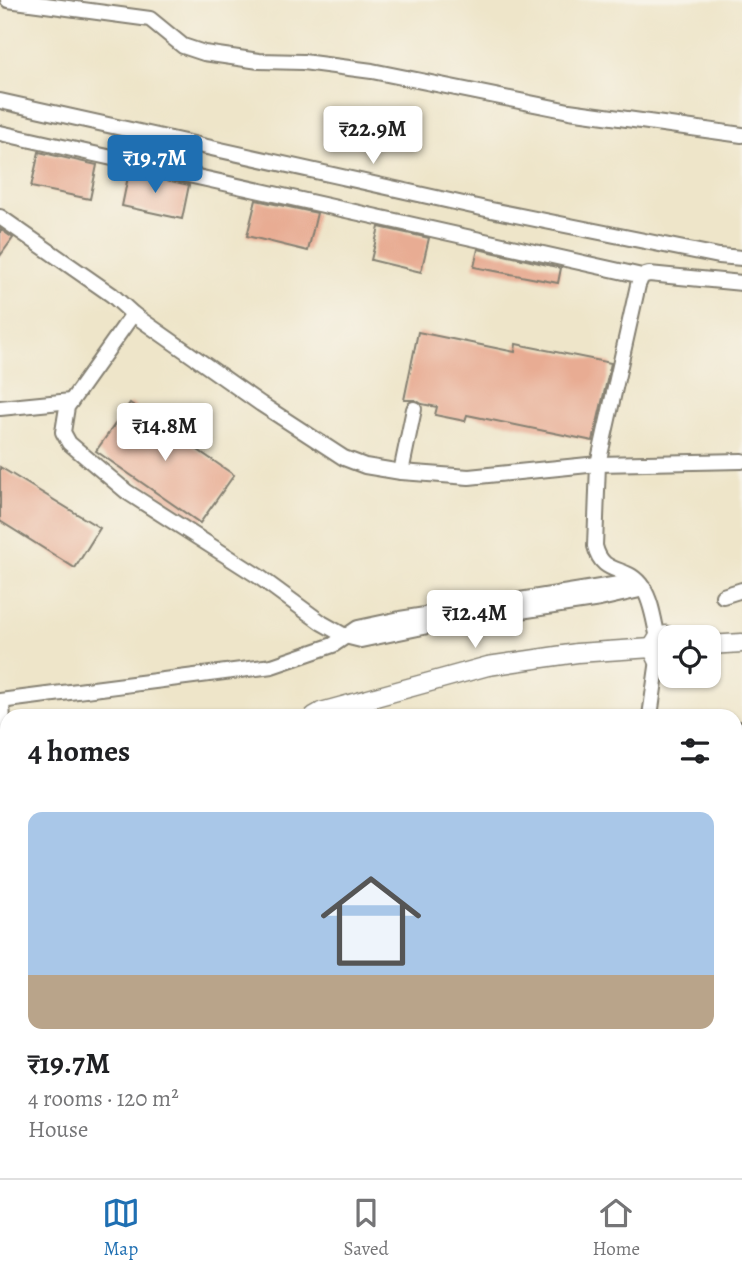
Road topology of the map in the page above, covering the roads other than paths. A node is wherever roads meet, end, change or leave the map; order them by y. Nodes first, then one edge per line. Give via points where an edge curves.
1 (8, 0) edge
2 (0, 101) edge
3 (0, 133) edge
4 (742, 135) edge
5 (0, 217) edge
6 (742, 258) edge
7 (642, 276) junction
8 (742, 282) edge
9 (133, 314) junction
10 (71, 401) junction
11 (0, 408) edge
12 (415, 409) dead end
13 (742, 461) edge
14 (597, 464) junction
15 (401, 472) junction
16 (644, 589) junction
17 (742, 590) edge
18 (723, 596) dead end
19 (658, 633) edge
20 (345, 636) junction
21 (742, 643) edge
22 (721, 644) edge
23 (658, 648) edge
24 (658, 671) edge
25 (1, 701) edge
26 (332, 709) edge
27 (651, 709) edge

1 - 4 street via 150,19 183,46 228,58 372,71 569,111
2 - 6 street via 486,209
3 - 7 street
5 - 9 street
7 - 8 street
7 - 14 street
9 - 10 street
9 - 15 street via 344,458
10 - 11 street
10 - 20 street via 63,432 81,455 127,492
12 - 15 street
13 - 14 street
14 - 15 street via 469,477
14 - 16 street via 598,558 606,566 627,572
16 - 19 street
16 - 20 street via 361,640
17 - 18 street
20 - 25 street via 312,654 272,666
21 - 22 main road
23 - 26 main road via 577,653 488,666
24 - 27 street

